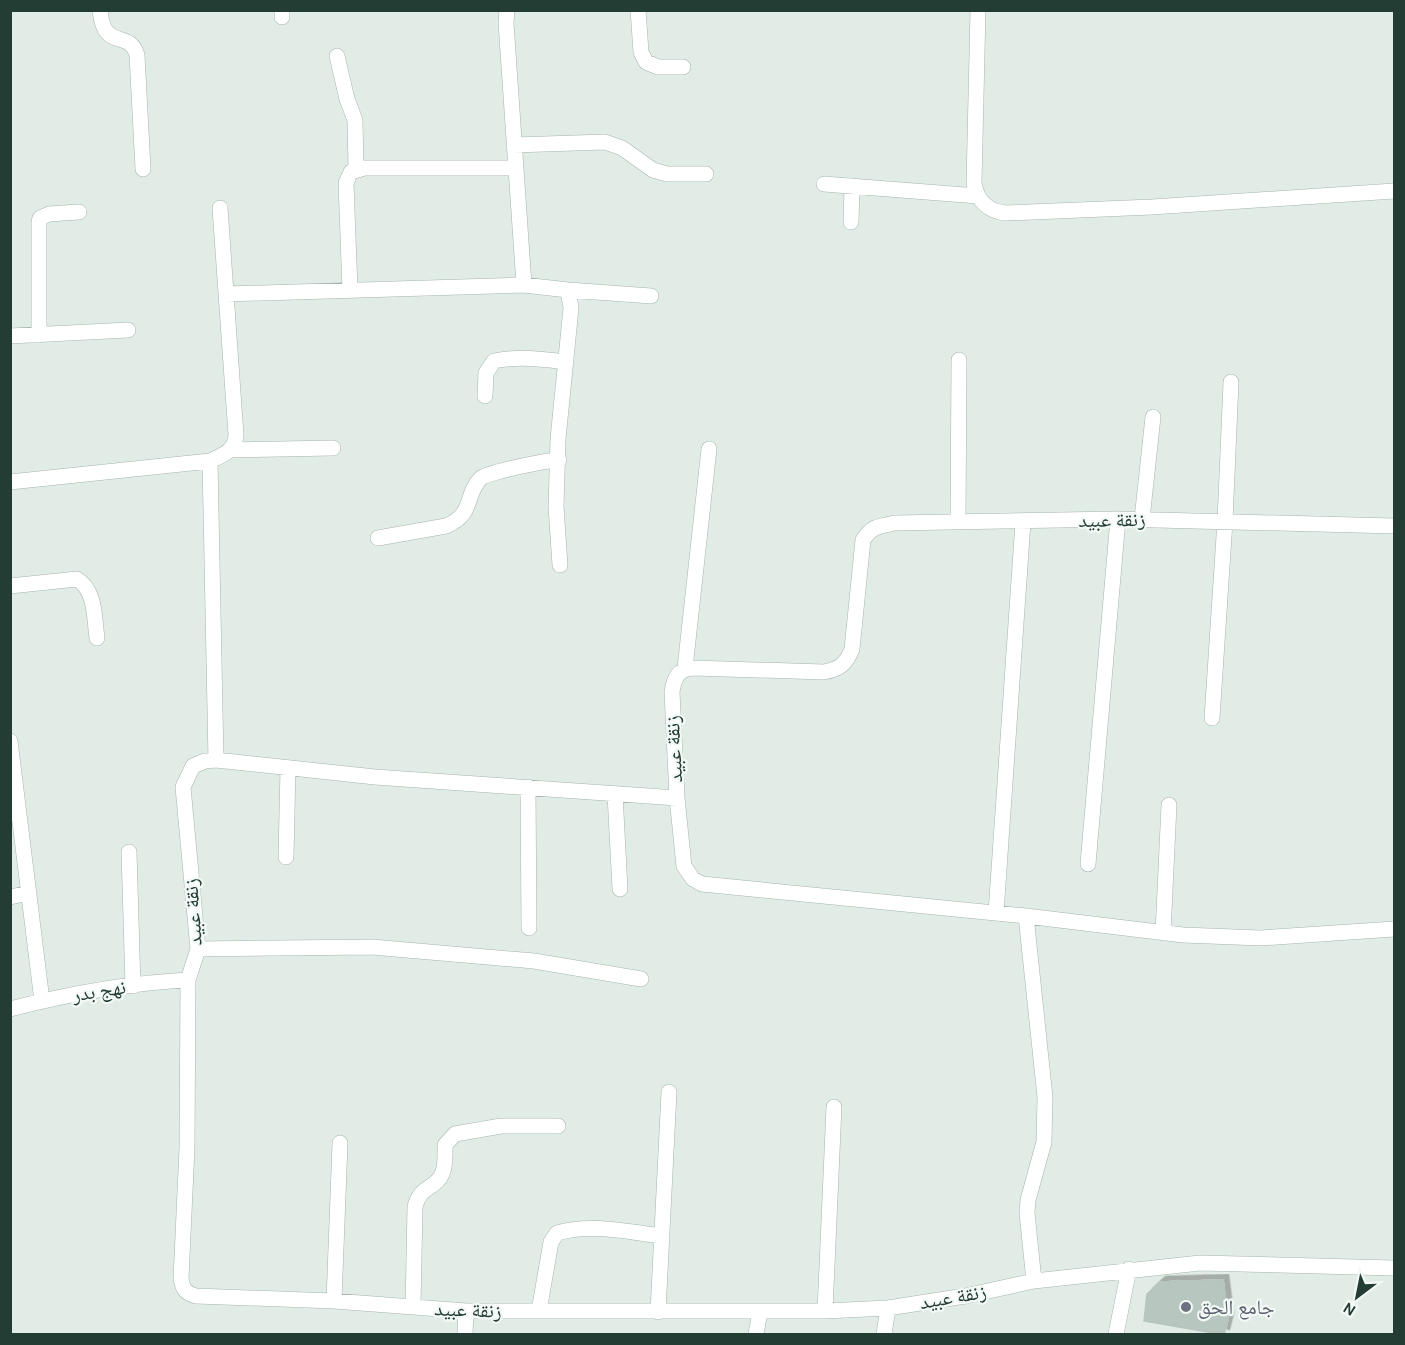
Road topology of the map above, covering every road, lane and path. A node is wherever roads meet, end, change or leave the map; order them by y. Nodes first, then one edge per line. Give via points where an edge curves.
1 (100, 10) edge
2 (507, 10) edge
3 (638, 10) edge
4 (978, 10) edge
5 (337, 56) dead end
6 (683, 67) dead end
7 (514, 145) junction
8 (516, 168) junction
9 (143, 169) dead end
10 (356, 169) junction
11 (706, 174) dead end
12 (824, 184) dead end
13 (852, 186) junction
14 (1395, 191) edge
15 (978, 196) junction
16 (220, 208) dead end
17 (79, 212) dead end
18 (851, 222) dead end
19 (524, 285) junction
20 (350, 290) junction
21 (568, 291) junction
22 (226, 294) junction
23 (651, 296) dead end
24 (128, 330) dead end
25 (39, 335) junction
26 (10, 336) edge
27 (959, 360) dead end
28 (566, 362) junction
29 (1231, 382) dead end
30 (484, 396) dead end
31 (1153, 417) dead end
32 (333, 448) dead end
33 (709, 448) dead end
34 (230, 450) junction
35 (559, 459) junction
36 (210, 461) junction
37 (10, 482) edge
38 (1118, 519) junction
39 (1142, 519) junction
40 (1225, 521) junction
41 (958, 522) junction
42 (1023, 522) junction
43 (1395, 526) edge
44 (378, 538) dead end
45 (560, 566) dead end
46 (10, 586) edge
47 (98, 638) dead end
48 (685, 669) junction
49 (1212, 718) dead end
50 (10, 741) edge
51 (216, 760) junction
52 (288, 768) junction
53 (528, 787) junction
54 (615, 794) junction
55 (677, 798) junction
56 (1169, 805) dead end
57 (129, 852) dead end
58 (286, 857) dead end
59 (1088, 864) dead end
60 (620, 889) dead end
61 (29, 893) junction
62 (10, 897) edge
63 (996, 913) junction
64 (1026, 916) junction
65 (529, 928) dead end
66 (1395, 929) edge
67 (1163, 933) junction
68 (198, 949) junction
69 (641, 979) dead end
70 (188, 980) junction
71 (133, 986) junction
72 (42, 1001) junction
73 (10, 1009) edge
74 (669, 1092) dead end
75 (834, 1107) dead end
76 (558, 1126) dead end
77 (340, 1143) dead end
78 (662, 1236) junction
79 (1395, 1268) edge
80 (1129, 1269) junction
81 (1035, 1281) junction
82 (334, 1301) junction
83 (413, 1307) junction
84 (888, 1308) junction
85 (466, 1311) junction
86 (539, 1311) junction
87 (825, 1311) junction
88 (658, 1312) junction
89 (760, 1312) junction
90 (465, 1335) edge
91 (756, 1335) edge
92 (884, 1335) edge
93 (1116, 1335) edge

1 - 9 street via 108,35 129,43 137,55
2 - 7 street
3 - 6 street via 641,52 646,62 658,67
4 - 15 street via 974,171
5 - 10 street via 356,120
7 - 8 street
7 - 11 street via 605,142 622,148 653,170
8 - 10 street
8 - 19 street
10 - 20 street via 346,183
12 - 13 street
13 - 15 street
13 - 18 street
14 - 15 street via 1007,213 989,209
16 - 22 street
17 - 25 street via 40,218
19 - 20 street
19 - 21 street
20 - 22 street
21 - 23 street
21 - 28 street via 571,308
22 - 34 street via 236,435
24 - 25 street
25 - 26 street
27 - 41 street
28 - 30 street via 533,358 494,361 486,373
28 - 35 street
29 - 40 street
31 - 39 street
32 - 34 street
33 - 48 street
34 - 36 street
35 - 44 street via 489,473 481,478 456,522
35 - 45 street via 556,507
36 - 37 street
36 - 51 street
38 - 39 street, زنقة عبيد
38 - 42 street, زنقة عبيد
38 - 59 street
39 - 40 street, زنقة عبيد
40 - 43 street, زنقة عبيد
40 - 49 street
41 - 42 street, زنقة عبيد
41 - 48 street, زنقة عبيد via 895,523 868,531 861,551 852,649 848,660 836,669
42 - 63 street
46 - 47 street via 76,579 85,584 91,594
48 - 55 street, زنقة عبيد via 675,676 672,692
50 - 61 street
51 - 52 street, زنقة عبيد
51 - 68 street, زنقة عبيد via 193,766 183,788
52 - 53 street, زنقة عبيد
52 - 58 street
53 - 54 street, زنقة عبيد
53 - 65 street
54 - 55 street, زنقة عبيد
54 - 60 street
55 - 63 street via 684,866 702,884
56 - 67 street
57 - 71 street
61 - 62 street
61 - 72 street
63 - 64 street
64 - 67 street
64 - 81 street via 1045,1097 1044,1142 1027,1213
66 - 67 street via 1261,938
68 - 69 street via 372,947 534,961
68 - 70 street, زنقة عبيد
70 - 71 street, نهج بدر
70 - 82 street, زنقة عبيد via 183,1289 196,1296
71 - 72 street, نهج بدر
72 - 73 street, نهج بدر
74 - 78 street
75 - 87 street
76 - 83 street via 501,1126 455,1134 445,1144 443,1173 421,1194 415,1207
77 - 82 street
78 - 86 street via 588,1228 557,1233 551,1242
78 - 88 street
79 - 80 street, زنقة عبيد via 1200,1263
80 - 81 street, زنقة عبيد
80 - 93 street
81 - 84 street, زنقة عبيد
82 - 83 street, زنقة عبيد
83 - 85 street, زنقة عبيد
84 - 87 street, زنقة عبيد
84 - 92 street
85 - 86 street, زنقة عبيد
85 - 90 street
86 - 88 street, زنقة عبيد
87 - 89 street, زنقة عبيد
88 - 89 street, زنقة عبيد
89 - 91 street

